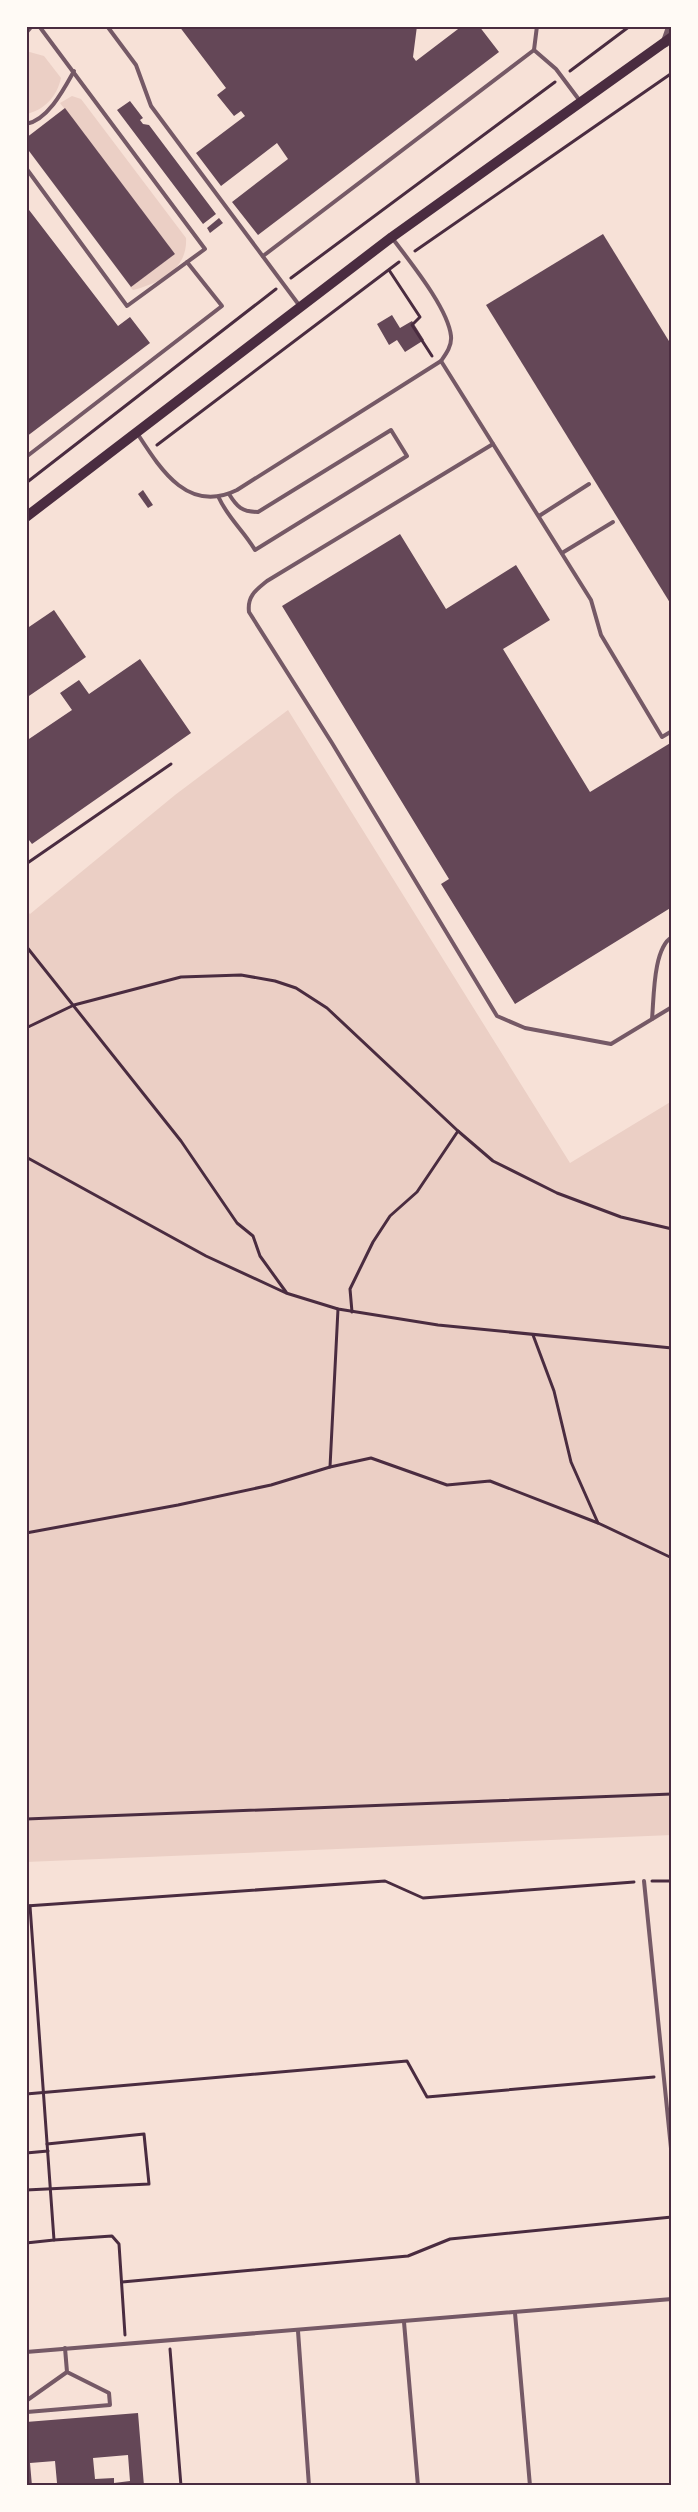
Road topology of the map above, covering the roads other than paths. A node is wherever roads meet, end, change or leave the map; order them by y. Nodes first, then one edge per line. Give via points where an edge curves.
1 (32, 26) edge
2 (38, 26) edge
3 (107, 26) edge
4 (537, 26) edge
5 (671, 26) edge
6 (26, 33) edge
7 (669, 41) edge
8 (534, 50) junction
9 (74, 71) junction
10 (581, 101) junction
11 (26, 124) edge
12 (26, 168) edge
13 (392, 237) junction
14 (263, 256) junction
15 (188, 262) junction
16 (301, 307) junction
17 (439, 362) junction
18 (137, 433) junction
19 (493, 444) junction
20 (26, 457) edge
21 (589, 484) dead end
22 (229, 494) junction
23 (218, 498) junction
24 (539, 516) junction
25 (26, 517) edge
26 (613, 522) dead end
27 (562, 553) junction
28 (672, 731) edge
29 (672, 937) edge
30 (672, 1007) edge
31 (652, 1019) junction
32 (644, 1882) road end
33 (672, 2158) edge
34 (672, 2299) edge
35 (515, 2313) junction
36 (404, 2322) junction
37 (298, 2331) junction
38 (65, 2348) junction
39 (26, 2352) edge
40 (67, 2372) junction
41 (309, 2486) edge
42 (418, 2486) edge
43 (530, 2486) edge

1 - 6 lane
2 - 9 lane
3 - 14 lane via 136,65 152,106
4 - 8 lane
5 - 7 street
7 - 10 main road
8 - 10 lane via 547,58
8 - 14 lane
9 - 11 lane via 58,99 34,123
9 - 15 lane via 205,249
10 - 13 main road
12 - 15 lane via 127,306
13 - 16 main road
13 - 17 lane via 444,315 451,336 448,351
14 - 16 lane
15 - 20 lane via 222,306
16 - 18 main road
17 - 19 lane
17 - 22 lane
18 - 23 lane via 177,484 199,497
18 - 25 main road
19 - 24 lane
19 - 31 lane via 267,581 248,602 249,612 497,1016 525,1028 611,1044
21 - 24 lane
22 - 23 lane
22 - 23 lane via 236,506 247,512 258,512 391,430 407,456 256,550 245,532 233,523
24 - 27 lane
26 - 27 lane
27 - 28 lane via 591,600 601,635 662,737
29 - 31 lane via 666,940 660,951
30 - 31 lane
32 - 33 lane
34 - 35 lane
35 - 36 lane
35 - 43 lane
36 - 37 lane
36 - 42 lane
37 - 38 lane
37 - 41 lane
38 - 39 lane
38 - 40 lane
40 - 40 lane via 26,2401 27,2412 110,2405 109,2393

